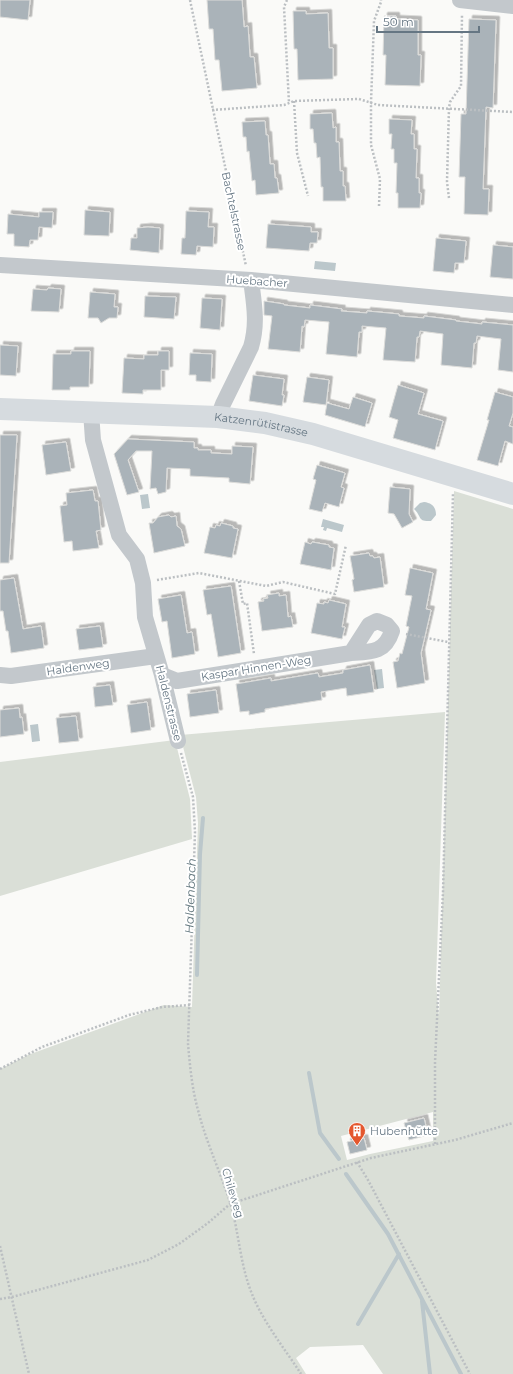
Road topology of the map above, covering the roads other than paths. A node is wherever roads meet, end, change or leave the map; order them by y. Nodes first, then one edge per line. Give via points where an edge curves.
1 (461, 0) edge
2 (513, 6) edge
3 (0, 265) edge
4 (251, 280) junction
5 (513, 305) edge
6 (0, 408) edge
7 (91, 412) junction
8 (218, 417) junction
9 (513, 494) edge
10 (351, 653) junction
11 (156, 656) junction
12 (0, 675) edge
13 (162, 675) junction
14 (178, 741) road end

1 - 2 street
3 - 4 street, Huebacher
4 - 5 street, Huebacher
4 - 8 street via 256,314 254,337
6 - 7 street, Katzenrütistrasse
7 - 8 street, Katzenrütistrasse
7 - 11 street, Haldenstrasse via 93,440 119,535 137,559 143,583 146,617
8 - 9 street, Katzenrütistrasse via 265,423 313,434
10 - 10 street, Kaspar Hinnen-Weg via 380,649 388,641 392,631 387,625 377,621 369,625
10 - 13 street, Kaspar Hinnen-Weg via 176,681
11 - 12 street, Haldenweg via 11,676
11 - 13 street, Haldenstrasse
13 - 14 street, Haldenstrasse

